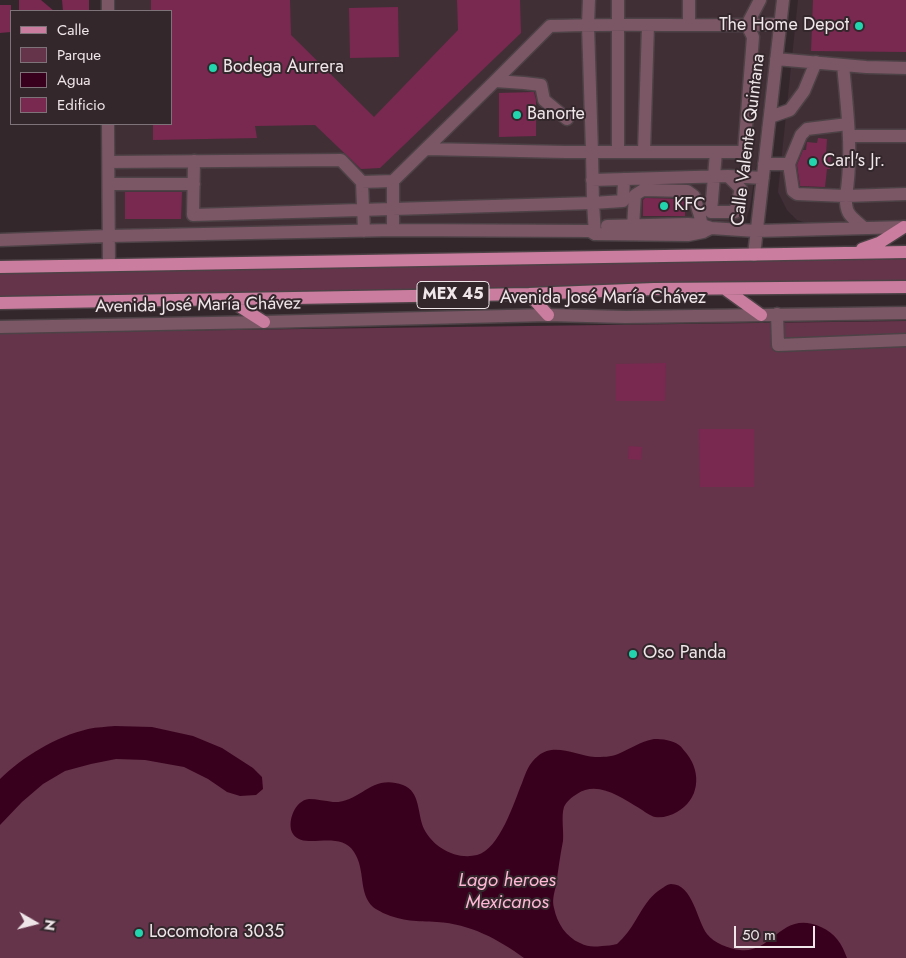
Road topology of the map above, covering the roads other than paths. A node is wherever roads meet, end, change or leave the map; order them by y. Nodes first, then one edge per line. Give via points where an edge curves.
1 (589, 0) edge
2 (618, 0) edge
3 (689, 0) edge
4 (760, 0) edge
5 (783, 0) edge
6 (588, 24) junction
7 (780, 24) junction
8 (618, 25) junction
9 (648, 25) junction
10 (689, 25) junction
11 (747, 26) junction
12 (776, 59) junction
13 (816, 62) junction
14 (843, 65) junction
15 (906, 68) edge
16 (495, 81) junction
17 (770, 117) junction
18 (567, 119) dead end
19 (108, 125) edge
20 (849, 130) junction
21 (906, 136) edge
22 (427, 150) junction
23 (592, 152) junction
24 (618, 152) junction
25 (644, 152) junction
26 (716, 152) junction
27 (194, 161) junction
28 (109, 162) junction
29 (764, 164) junction
30 (789, 164) junction
31 (728, 176) junction
32 (714, 177) junction
33 (762, 178) junction
34 (624, 179) junction
35 (592, 180) junction
36 (362, 182) junction
37 (393, 182) junction
38 (108, 184) junction
39 (194, 184) junction
40 (906, 194) edge
41 (846, 196) junction
42 (593, 203) junction
43 (393, 209) junction
44 (363, 210) junction
45 (193, 215) junction
46 (633, 226) junction
47 (905, 227) edge
48 (705, 228) junction
49 (864, 228) junction
50 (393, 230) junction
51 (593, 230) junction
52 (364, 231) junction
53 (756, 231) junction
54 (193, 234) junction
55 (109, 236) junction
56 (0, 240) edge
57 (906, 252) edge
58 (847, 253) junction
59 (754, 255) junction
60 (109, 265) junction
61 (0, 267) edge
62 (906, 287) edge
63 (726, 289) junction
64 (529, 294) junction
65 (228, 298) junction
66 (0, 303) edge
67 (906, 313) edge
68 (777, 314) junction
69 (548, 315) junction
70 (762, 315) junction
71 (264, 322) junction
72 (0, 327) edge
73 (906, 340) edge

1 - 6 street
2 - 8 street
3 - 10 street
4 - 11 street
5 - 7 street, Calle Valente Quintana
6 - 8 street
6 - 16 street via 550,26
6 - 23 street
7 - 11 street
7 - 12 street, Calle Valente Quintana
8 - 9 street
8 - 24 street
9 - 10 street
9 - 25 street
10 - 11 street
11 - 26 street via 753,37 744,152
12 - 13 street
12 - 17 street, Calle Valente Quintana
13 - 14 street
13 - 17 street via 804,91 790,110
14 - 15 street
14 - 20 street
16 - 18 street via 541,85 544,100
16 - 22 street
17 - 29 street, Calle Valente Quintana
19 - 28 street
20 - 21 street
20 - 30 street via 807,129 801,135
20 - 41 street
22 - 23 street
22 - 37 street
23 - 24 street
23 - 35 street
24 - 25 street
25 - 26 street
26 - 32 street
27 - 28 street
27 - 36 street via 341,160
27 - 39 street
28 - 38 street
29 - 30 street
29 - 33 street, Calle Valente Quintana
30 - 41 street via 793,191 797,194
31 - 32 street
31 - 32 street via 741,190 735,212 711,212
31 - 33 street
32 - 34 street
33 - 53 street, Calle Valente Quintana
34 - 35 street
34 - 42 street via 623,201
35 - 42 street
36 - 37 street
36 - 44 street
37 - 43 street
38 - 39 street
38 - 55 street
39 - 45 street
40 - 41 street
41 - 49 street via 848,214
42 - 43 street
42 - 51 street
43 - 44 street
43 - 50 street
44 - 45 street
44 - 52 street
45 - 54 street
46 - 48 street via 688,224
46 - 48 street via 635,196 642,190 687,191 694,196
46 - 51 street
47 - 49 street
47 - 58 main road via 879,243
48 - 51 street via 688,235
48 - 53 street
49 - 53 street
50 - 51 street
50 - 52 street
52 - 54 street
53 - 59 street, Calle Valente Quintana
54 - 55 street
55 - 56 street
55 - 60 street
57 - 58 main road, MEX 45
58 - 59 main road, MEX 45
59 - 60 main road, MEX 45
60 - 61 main road, MEX 45
62 - 63 main road, Avenida José María Chávez / MEX 45
63 - 64 main road, Avenida José María Chávez / MEX 45
63 - 70 main road
64 - 65 main road, Avenida José María Chávez / MEX 45
64 - 69 main road
65 - 66 main road, Avenida José María Chávez / MEX 45
65 - 71 main road
67 - 68 street, Avenida José María Chávez
68 - 70 street, Avenida José María Chávez
68 - 73 street via 777,351
69 - 70 street, Avenida José María Chávez
69 - 71 street, Avenida José María Chávez
71 - 72 street, Avenida José María Chávez

